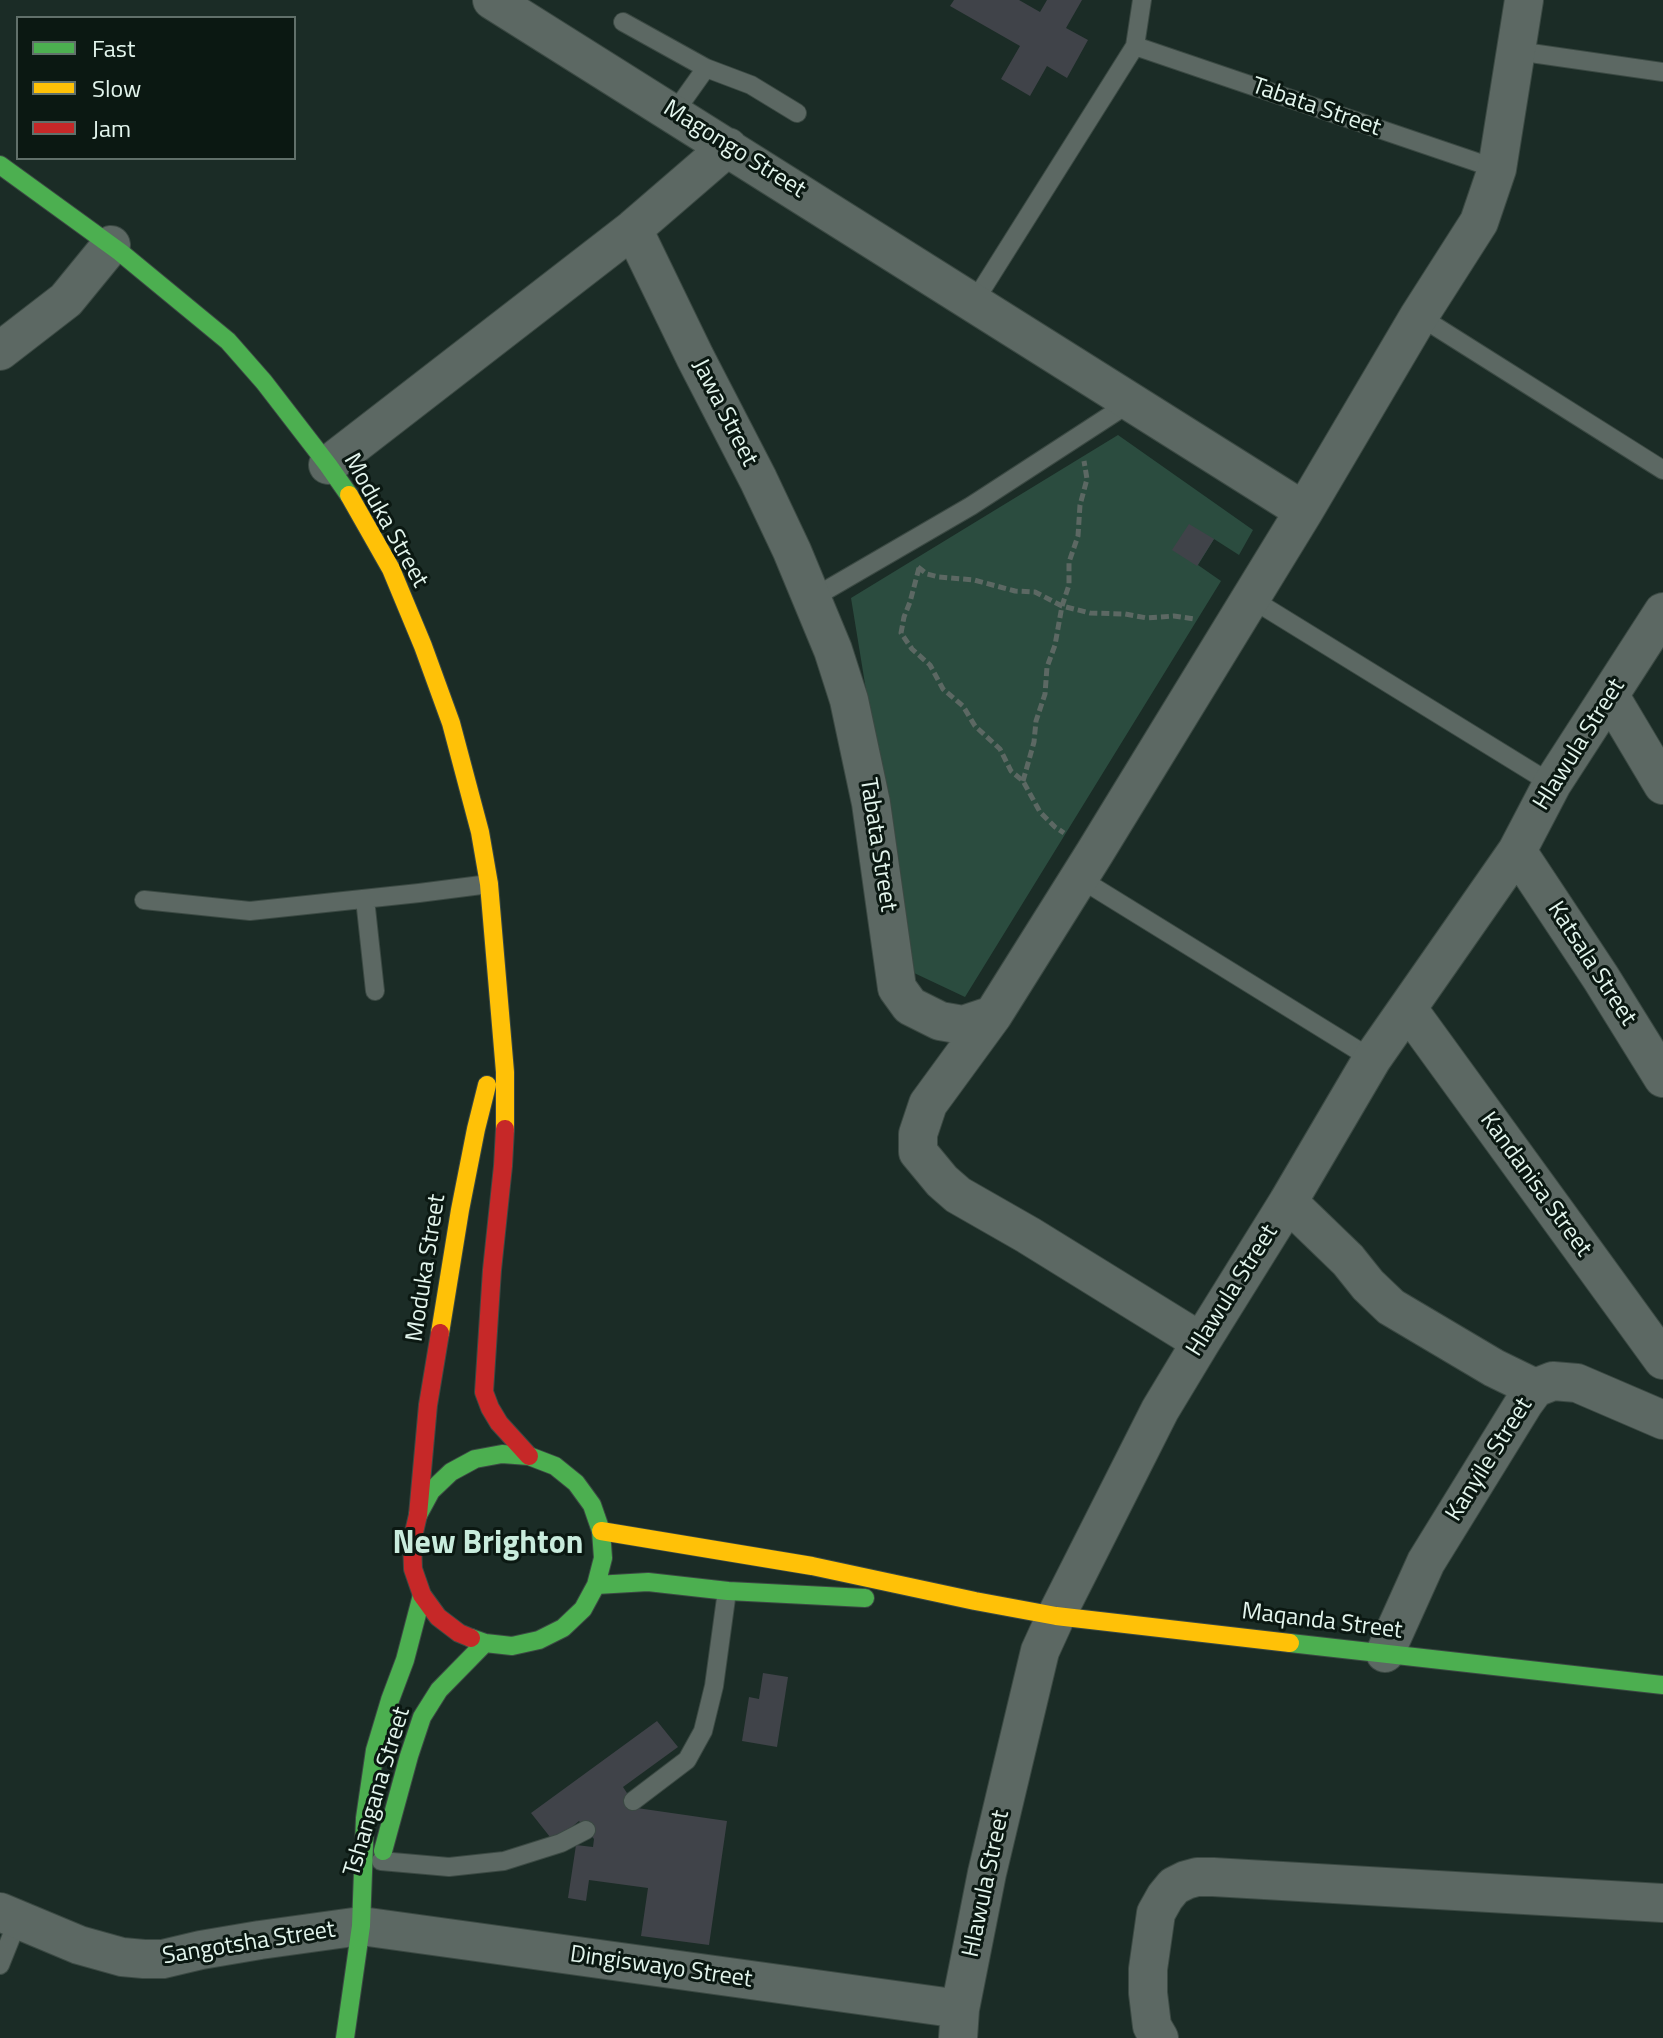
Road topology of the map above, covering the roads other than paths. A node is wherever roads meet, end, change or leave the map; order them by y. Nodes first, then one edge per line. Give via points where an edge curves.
1 (492, 0) edge
2 (1142, 0) edge
3 (1524, 0) edge
4 (623, 22) dead end
5 (1135, 46) junction
6 (1517, 51) junction
7 (706, 68) junction
8 (1663, 72) edge
9 (674, 113) junction
10 (797, 113) dead end
11 (728, 147) junction
12 (0, 165) edge
13 (1497, 169) junction
14 (633, 229) junction
15 (111, 245) junction
16 (974, 302) junction
17 (1419, 316) junction
18 (0, 351) edge
19 (1131, 402) junction
20 (328, 465) junction
21 (1663, 470) edge
22 (1304, 511) junction
23 (1250, 598) junction
24 (811, 599) junction
25 (1663, 612) edge
26 (1610, 696) junction
27 (1552, 784) junction
28 (1663, 785) edge
29 (1517, 851) junction
30 (1079, 878) junction
31 (489, 884) junction
32 (365, 899) junction
33 (144, 900) dead end
34 (375, 991) dead end
35 (1408, 1009) junction
36 (993, 1015) junction
37 (500, 1032) junction
38 (1372, 1059) junction
39 (1663, 1078) edge
40 (1288, 1202) junction
41 (1201, 1342) junction
42 (1663, 1360) edge
43 (1535, 1388) junction
44 (1663, 1420) edge
45 (529, 1456) junction
46 (418, 1515) junction
47 (601, 1531) junction
48 (729, 1572) junction
49 (596, 1585) junction
50 (422, 1595) junction
51 (975, 1601) junction
52 (1056, 1616) junction
53 (485, 1643) junction
54 (1385, 1653) junction
55 (1663, 1685) edge
56 (633, 1801) dead end
57 (586, 1830) dead end
58 (381, 1861) junction
59 (1663, 1903) edge
60 (9, 1916) edge
61 (361, 1926) junction
62 (0, 1965) edge
63 (959, 2023) edge
64 (345, 2038) edge
65 (1159, 2038) edge

1 - 9 street, Magongo Street
2 - 5 lane
3 - 6 street
4 - 7 lane
5 - 13 lane, Tabata Street
5 - 16 lane
6 - 8 lane
6 - 13 street
7 - 9 lane
7 - 10 lane via 751,85
9 - 11 street, Magongo Street
11 - 14 street
11 - 16 street, Magongo Street
12 - 15 street, Moduka Street
13 - 17 street via 1479,222
14 - 20 street
14 - 24 street, Jawa Street via 758,479
15 - 18 street via 66,300
15 - 20 street, Moduka Street via 228,341
16 - 19 street, Magongo Street
17 - 21 lane
17 - 22 street
19 - 22 street, Magongo Street
19 - 24 lane via 971,506
20 - 31 street, Moduka Street via 391,569 423,646 469,785
22 - 23 street
23 - 27 lane
23 - 30 street
24 - 36 street, Tabata Street via 833,650 862,754 897,988 910,1006 940,1021 963,1025
25 - 26 street, Hlawula Street
26 - 27 street, Hlawula Street
26 - 28 street
27 - 29 street, Hlawula Street
29 - 35 street, Hlawula Street
29 - 39 street, Katsala Street
30 - 36 street
30 - 38 lane
31 - 32 lane
31 - 37 street, Moduka Street
32 - 33 lane via 250,911
32 - 34 lane
35 - 38 street, Hlawula Street
35 - 42 street, Kandanisa Street
36 - 41 street via 928,1104 918,1152 958,1195
37 - 45 street, Moduka Street via 506,1099 484,1392 499,1423
37 - 46 street, Moduka Street via 460,1210 428,1405
38 - 40 street, Hlawula Street
40 - 41 street, Hlawula Street
40 - 43 street via 1391,1307
41 - 52 street, Hlawula Street via 1160,1410
43 - 44 street, Kanyile Street via 1553,1381 1577,1383
43 - 54 street, Kanyile Street via 1426,1562
45 - 46 street via 502,1454 463,1465 431,1491
45 - 47 street via 555,1466 576,1483 592,1505
46 - 50 street via 413,1569
47 - 48 street, Maqanda Street
47 - 49 street via 603,1558
48 - 49 street, Maqanda Street
48 - 51 street, Maqanda Street via 810,1596
48 - 51 street, Maqanda Street via 812,1566
48 - 56 lane via 703,1731 687,1760
49 - 53 street via 583,1609 563,1628 512,1646
50 - 53 street via 459,1633
50 - 61 street, Tshangana Street via 370,1779
51 - 52 street, Maqanda Street
52 - 54 street, Maqanda Street
52 - 63 street, Hlawula Street via 1040,1651 987,1873
53 - 58 street, Tshangana Street via 439,1690 422,1717
54 - 55 street, Maqanda Street
57 - 58 lane via 504,1861 449,1867
58 - 61 street, Tshangana Street
59 - 65 street via 1197,1877 1174,1886 1156,1913 1148,1993
60 - 61 street, Sangotsha Street via 79,1945 144,1959
60 - 62 lane
61 - 63 street, Dingiswayo Street
61 - 64 street, Tshangana Street

